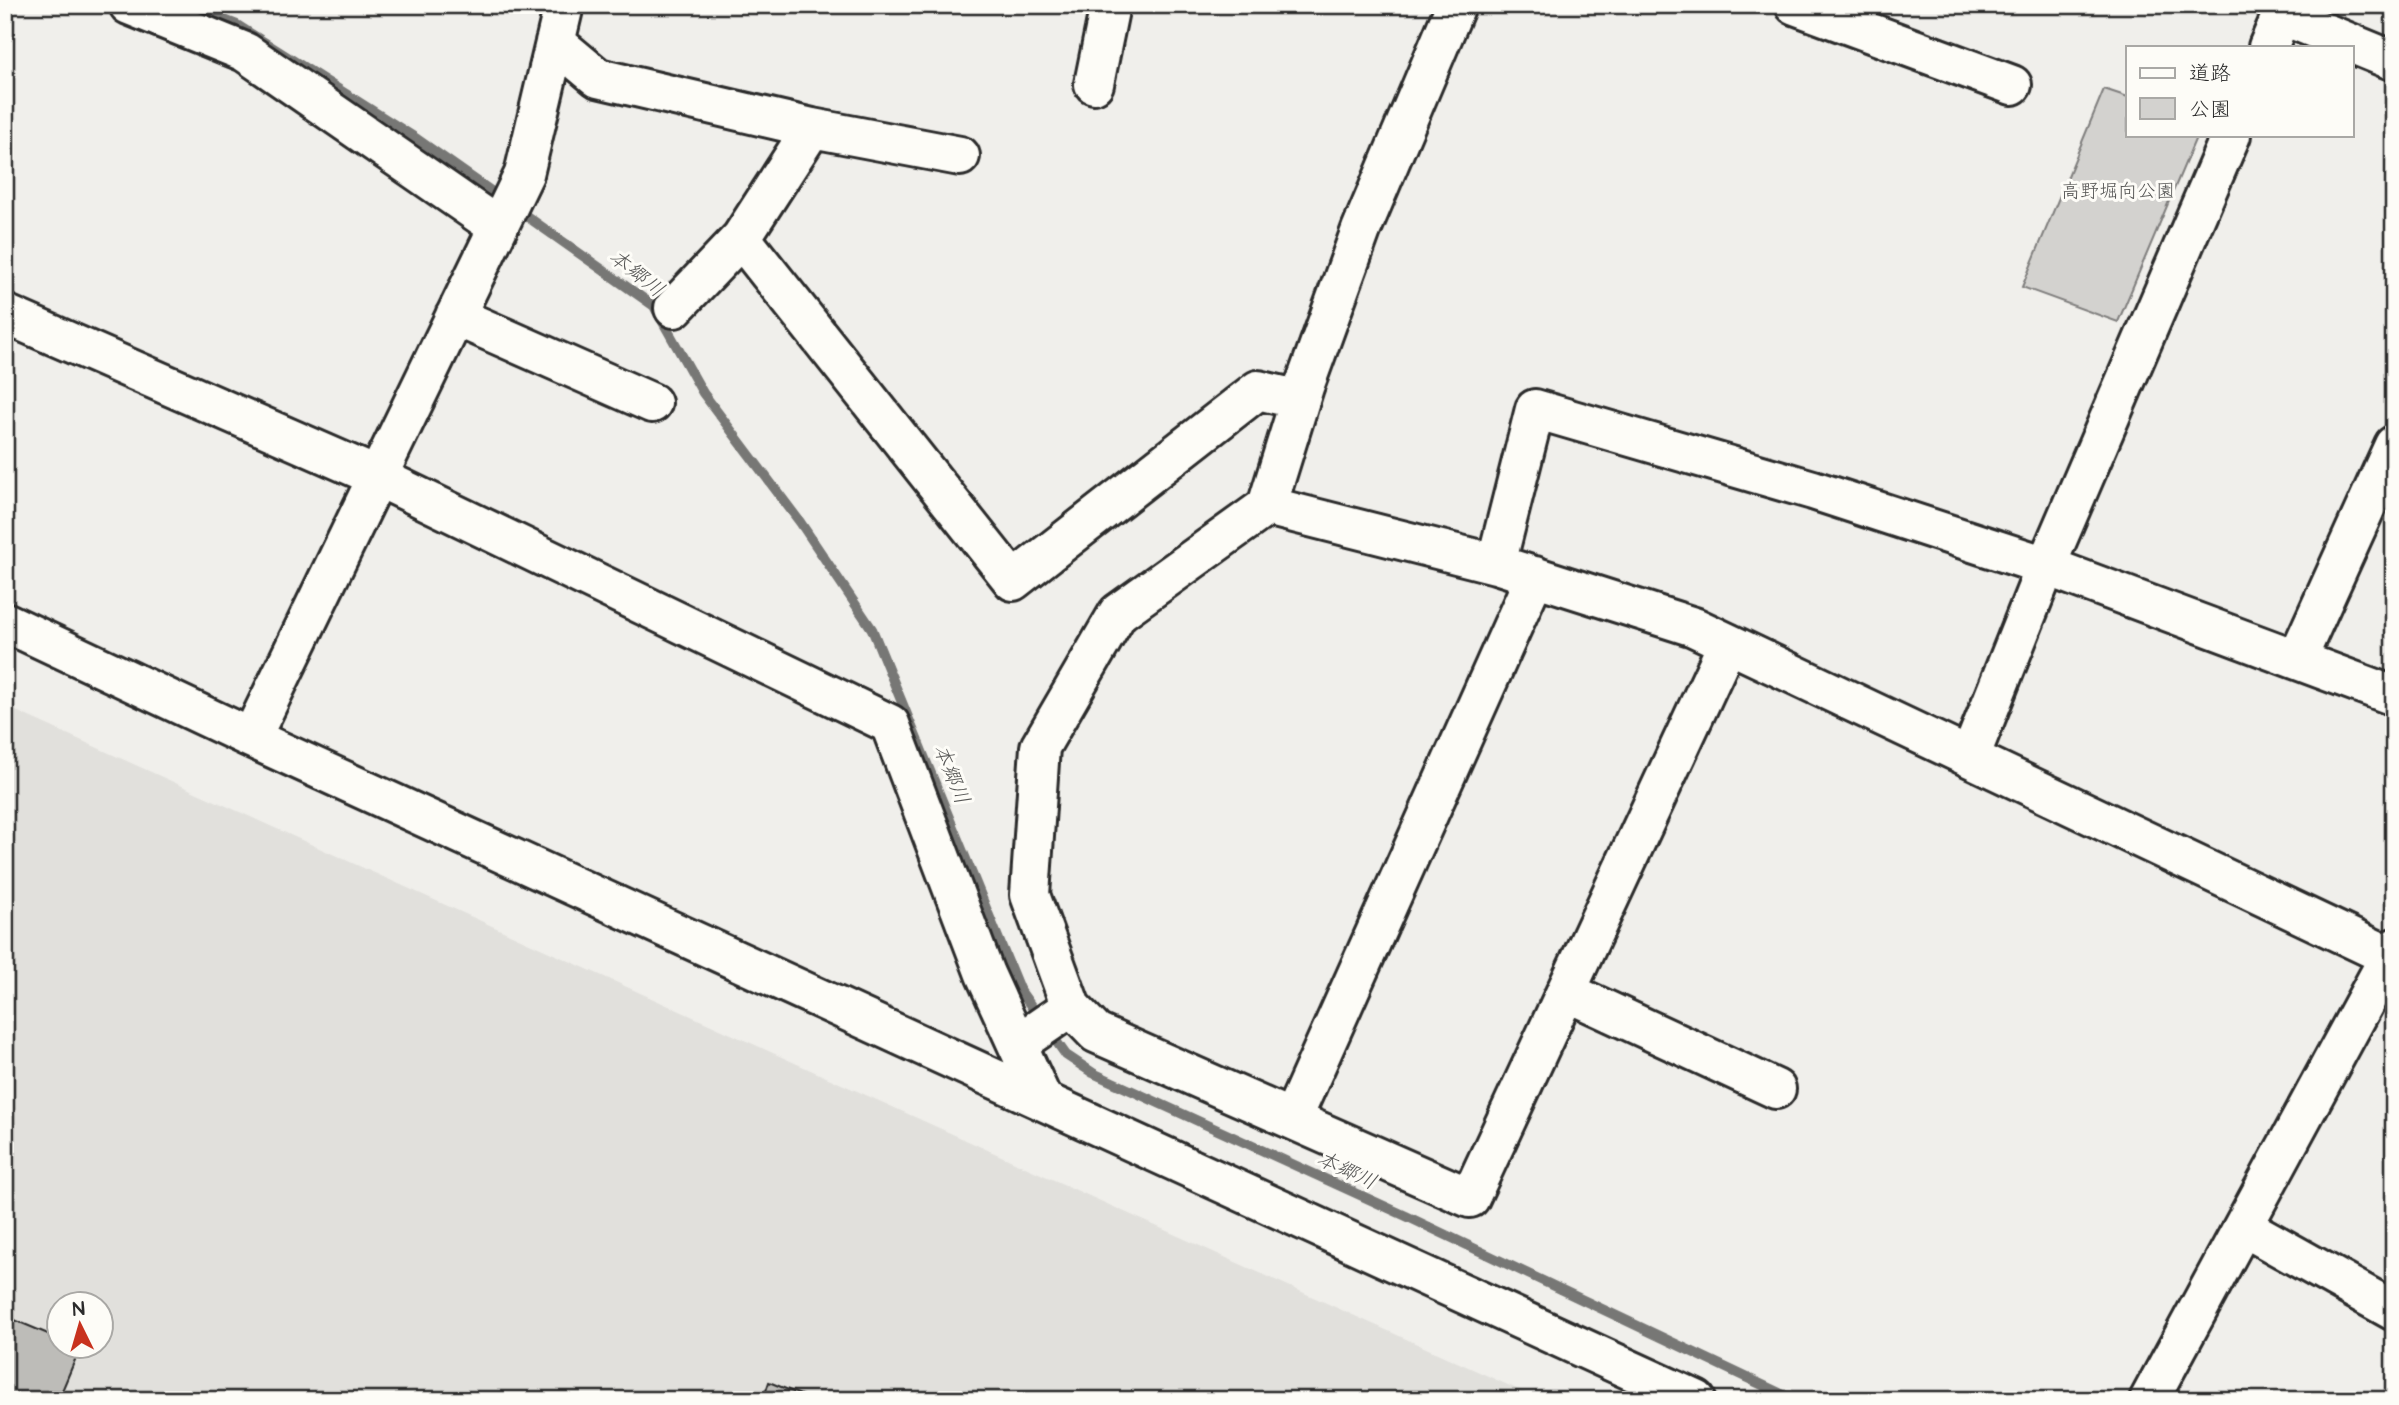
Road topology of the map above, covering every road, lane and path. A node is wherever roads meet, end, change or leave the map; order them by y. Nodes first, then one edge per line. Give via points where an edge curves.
1 (129, 5) edge
2 (564, 5) edge
3 (1110, 5) edge
4 (1456, 5) edge
5 (1795, 5) edge
6 (2279, 23) edge
7 (555, 42) junction
8 (2349, 46) edge
9 (2354, 48) edge
10 (2394, 61) edge
11 (1094, 84) dead end
12 (2012, 85) dead end
13 (812, 128) junction
14 (2231, 136) edge
15 (960, 156) dead end
16 (498, 227) junction
17 (741, 238) junction
18 (674, 308) dead end
19 (5, 314) edge
20 (455, 316) junction
21 (1300, 400) junction
22 (652, 403) dead end
23 (2394, 445) edge
24 (378, 477) junction
25 (1267, 506) junction
26 (1496, 564) junction
27 (2046, 566) junction
28 (1535, 576) junction
29 (5, 622) edge
30 (1728, 643) junction
31 (2297, 659) junction
32 (2394, 696) edge
33 (251, 738) junction
34 (1970, 757) junction
35 (2392, 952) edge
36 (1567, 992) junction
37 (1071, 1007) junction
38 (1018, 1044) junction
39 (1776, 1089) dead end
40 (1043, 1101) junction
41 (1292, 1119) junction
42 (2244, 1227) junction
43 (2394, 1311) edge
44 (1696, 1400) edge
45 (2149, 1400) edge

1 - 16 street via 245,51
2 - 7 street
3 - 11 street
4 - 21 street via 1362,230
5 - 12 street
6 - 8 street
7 - 13 street via 598,78
7 - 16 street via 524,174
9 - 10 street
13 - 15 street
13 - 17 street
14 - 27 street
16 - 20 street
17 - 18 street
17 - 21 street via 1013,581 1258,390
19 - 24 street
20 - 22 street
20 - 24 street
21 - 25 street
23 - 31 street
24 - 33 street
24 - 38 street via 890,724 985,974
25 - 26 street
25 - 37 street via 1118,613 1040,747 1030,895
26 - 27 street via 1535,410 1813,490
26 - 28 street
27 - 31 street
27 - 34 street
28 - 30 street via 1695,627
28 - 41 street
29 - 33 street
30 - 34 street
30 - 36 street
31 - 32 street
33 - 40 street
34 - 35 street
35 - 42 street
36 - 39 street
36 - 41 street via 1470,1198
37 - 38 street
37 - 41 street via 1096,1032
38 - 40 street
40 - 44 street
42 - 43 street
42 - 45 street

